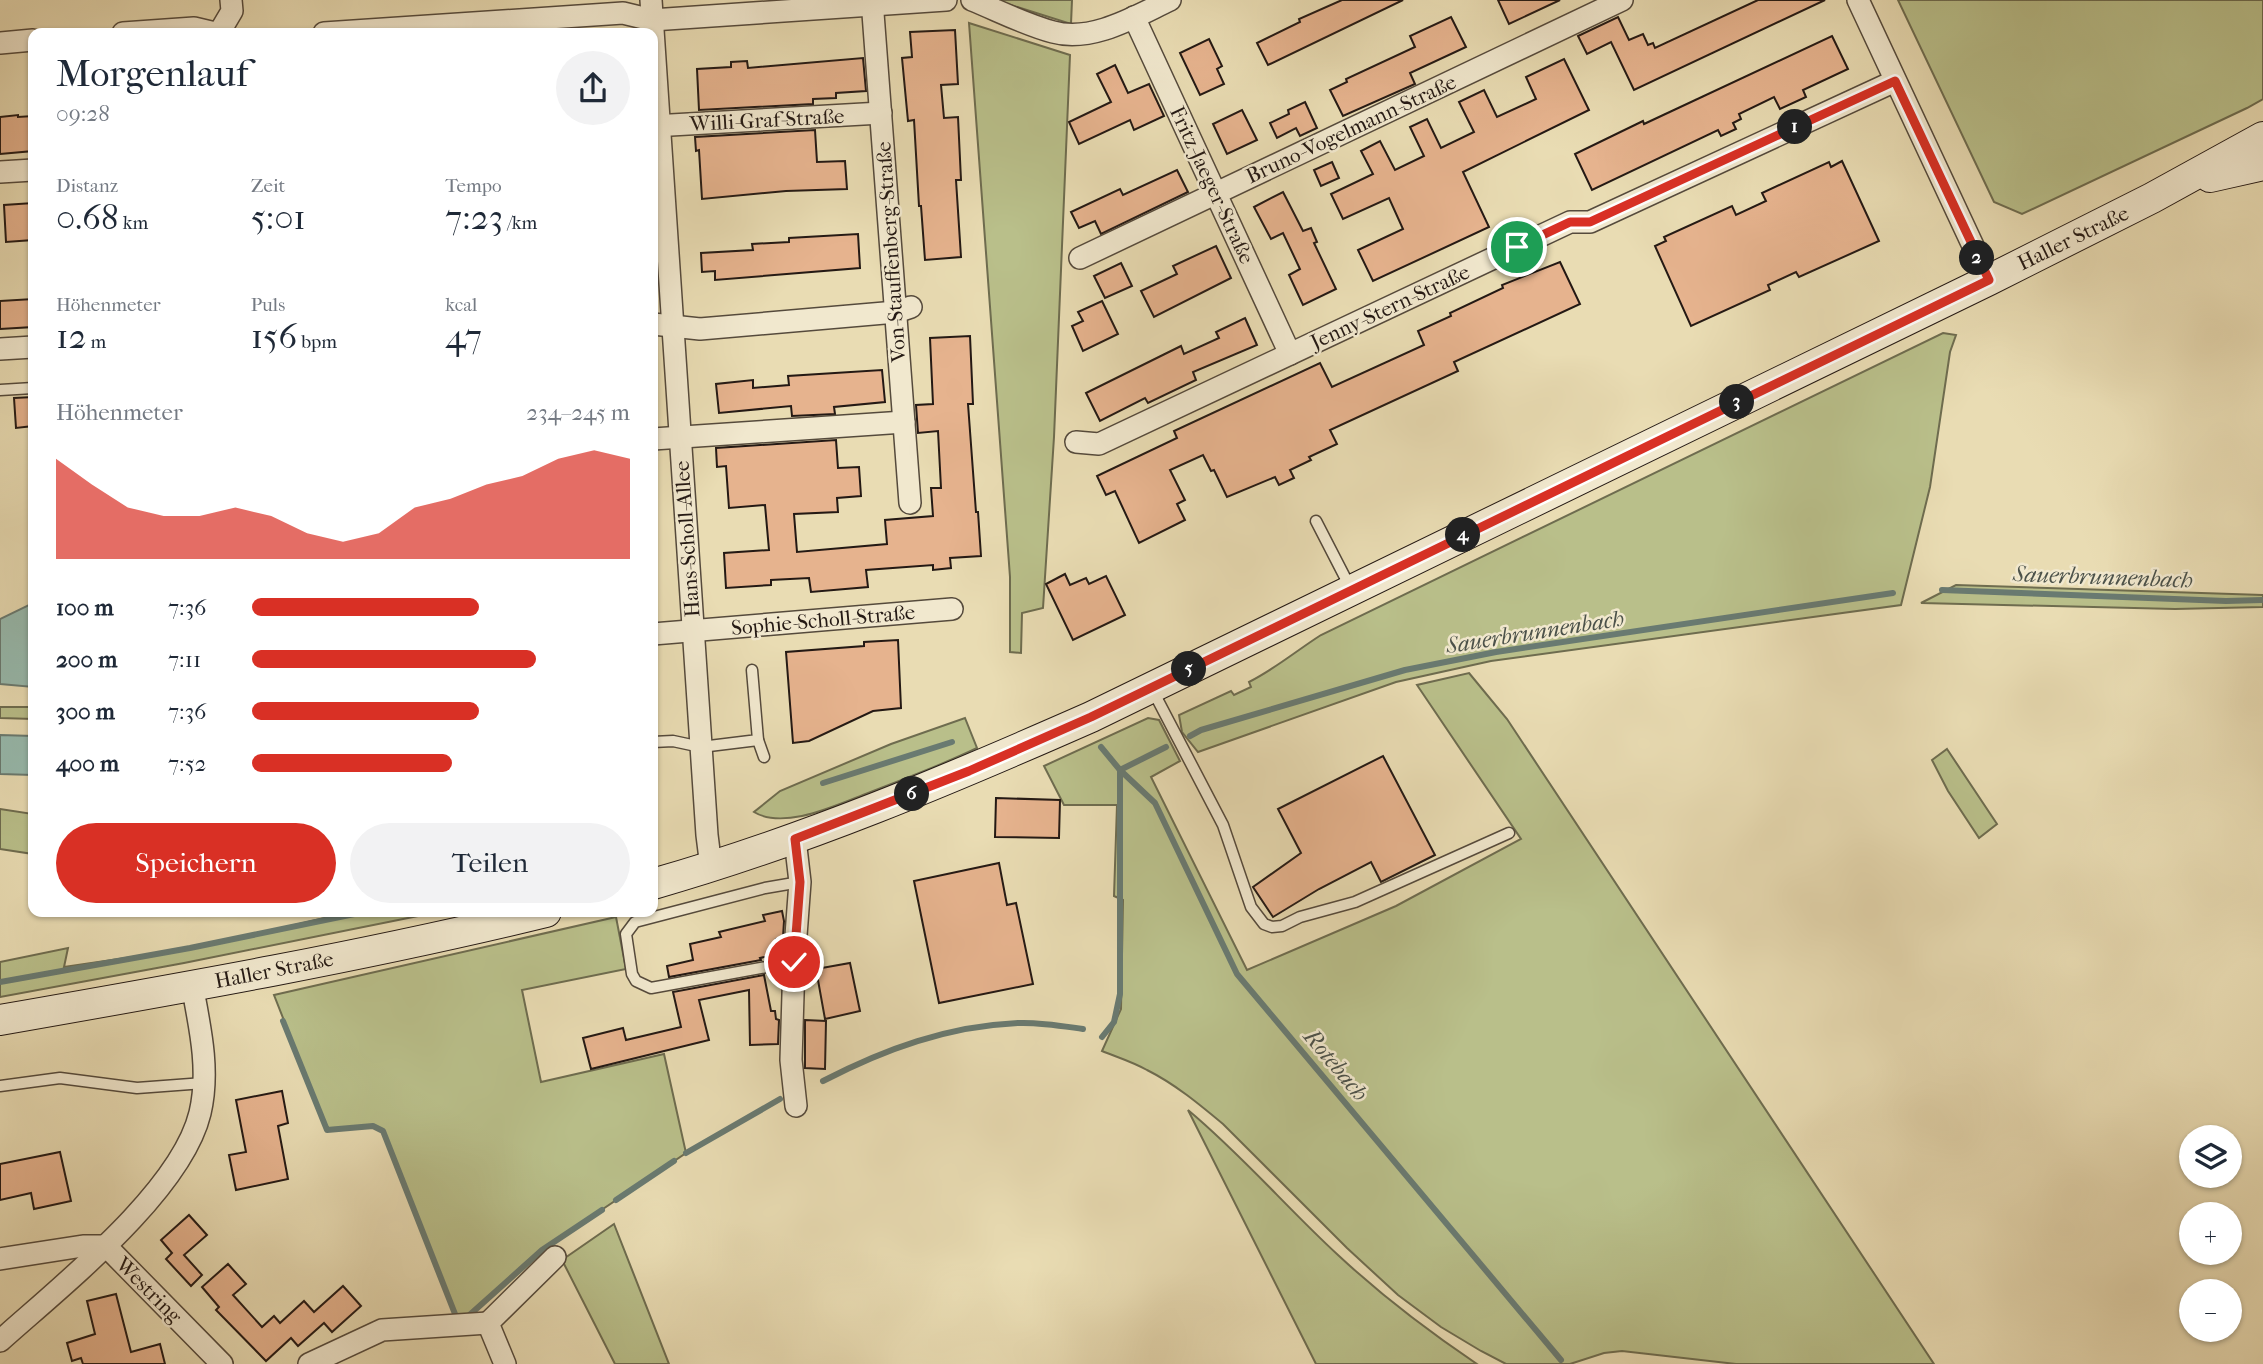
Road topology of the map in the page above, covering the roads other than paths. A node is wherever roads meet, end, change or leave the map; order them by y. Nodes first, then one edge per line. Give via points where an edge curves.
1 (231, 0) edge
2 (946, 0) edge
3 (972, 0) edge
4 (1170, 0) edge
5 (1622, 0) edge
6 (1858, 0) edge
7 (873, 3) edge
8 (651, 10) edge
9 (1134, 17) junction
10 (220, 28) edge
11 (430, 28) edge
12 (652, 28) edge
13 (28, 40) edge
14 (0, 43) edge
15 (1895, 81) junction
16 (881, 113) junction
17 (658, 126) edge
18 (2263, 137) edge
19 (2263, 152) edge
20 (2263, 165) edge
21 (28, 170) edge
22 (0, 172) edge
23 (2203, 178) junction
24 (658, 183) edge
25 (1215, 194) junction
26 (2152, 198) junction
27 (1080, 258) dead end
28 (1989, 280) junction
29 (904, 309) junction
30 (663, 325) edge
31 (28, 347) edge
32 (0, 349) edge
33 (1290, 354) junction
34 (28, 388) edge
35 (0, 390) edge
36 (904, 422) junction
37 (680, 437) junction
38 (658, 439) edge
39 (1076, 442) dead end
40 (910, 503) dead end
41 (1316, 521) dead end
42 (1351, 590) junction
43 (952, 609) dead end
44 (693, 631) junction
45 (658, 634) edge
46 (751, 670) dead end
47 (1151, 687) junction
48 (758, 740) junction
49 (658, 742) edge
50 (701, 747) junction
51 (764, 757) dead end
52 (1509, 833) dead end
53 (795, 839) junction
54 (711, 867) junction
55 (800, 882) junction
56 (658, 883) edge
57 (658, 916) edge
58 (526, 917) edge
59 (654, 917) edge
60 (794, 962) junction
61 (192, 985) junction
62 (0, 1020) edge
63 (204, 1083) junction
64 (0, 1086) edge
65 (796, 1106) dead end
66 (106, 1246) junction
67 (555, 1257) dead end
68 (0, 1259) edge
69 (488, 1323) junction
70 (0, 1341) edge
71 (222, 1364) edge
72 (309, 1364) edge
73 (505, 1364) edge

1 - 10 street via 232,11
2 - 7 street
3 - 9 street via 1055,33 1089,34
4 - 9 street
5 - 25 street, Bruno-Vogelmann-Straße
6 - 15 street
7 - 8 street
7 - 16 street, Von-Stauffenberg-Straße
8 - 11 street
8 - 12 street, Hans-Scholl-Allee
9 - 25 street, Fritz-Jaeger-Straße
13 - 14 street
15 - 28 street
15 - 33 street, Jenny-Stern-Straße via 1590,222 1570,222
16 - 17 street, Willi-Graf-Straße
16 - 29 street, Von-Stauffenberg-Straße
18 - 26 main road, Haller Straße
19 - 23 main road, Haller Straße
20 - 23 main road
21 - 22 street
23 - 26 main road, Haller Straße
24 - 30 street, Hans-Scholl-Allee
25 - 27 street, Bruno-Vogelmann-Straße
25 - 33 street, Fritz-Jaeger-Straße
26 - 28 main road, Haller Straße
28 - 42 main road, Haller Straße
29 - 30 street via 700,329
29 - 36 street, Von-Stauffenberg-Straße
30 - 37 street, Hans-Scholl-Allee
31 - 32 street
33 - 39 street, Jenny-Stern-Straße via 1099,444
34 - 35 lane
36 - 37 street
36 - 40 street, Von-Stauffenberg-Straße
37 - 38 street
37 - 44 street, Hans-Scholl-Allee
41 - 42 lane
42 - 47 main road, Haller Straße
43 - 44 street, Sophie-Scholl-Straße
44 - 45 street, Sophie-Scholl-Straße
44 - 50 street, Hans-Scholl-Allee
46 - 48 lane
47 - 52 lane via 1223,825 1247,898 1264,924 1282,926 1356,902
47 - 53 main road, Haller Straße via 969,771
48 - 50 lane
48 - 51 lane
49 - 50 lane
50 - 54 street, Hans-Scholl-Allee
53 - 54 main road, Haller Straße
53 - 55 street
54 - 56 main road, Haller Straße
55 - 57 lane
55 - 60 street
58 - 61 main road, Haller Straße
59 - 60 lane via 635,922 626,934 632,974 651,988
60 - 65 street via 791,1060
61 - 62 main road, Haller Straße
61 - 63 street via 202,1035
63 - 64 lane via 137,1088 60,1077
63 - 66 street via 190,1139 166,1177
66 - 68 street
66 - 70 street
66 - 71 street, Westring
67 - 69 street
69 - 72 street via 382,1331
69 - 73 street

